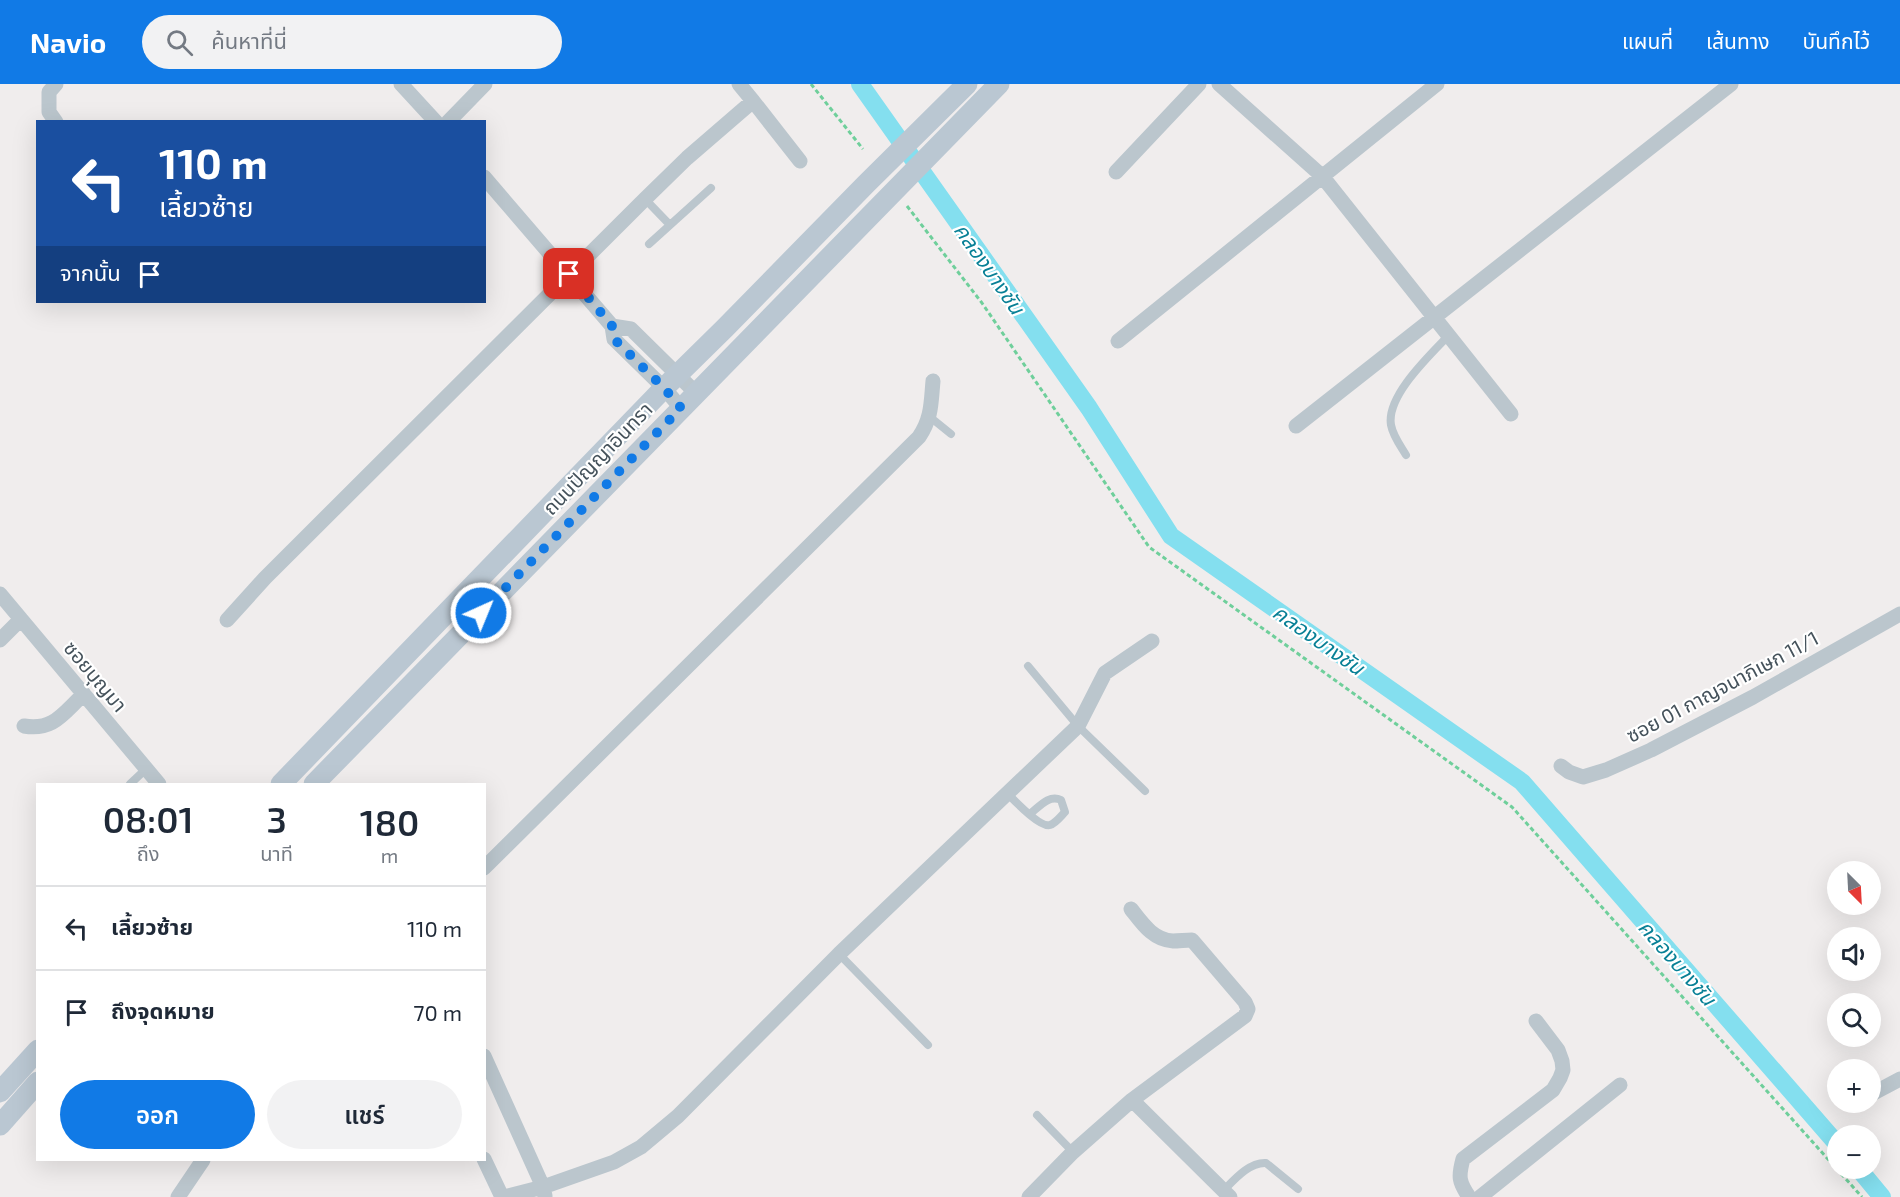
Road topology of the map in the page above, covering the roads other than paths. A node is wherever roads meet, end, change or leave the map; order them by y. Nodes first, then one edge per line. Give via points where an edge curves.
1 (56, 84) edge
2 (401, 84) edge
3 (485, 84) edge
4 (739, 84) edge
5 (967, 84) edge
6 (999, 84) edge
7 (1199, 84) edge
8 (1219, 84) edge
9 (1437, 84) edge
10 (1731, 84) edge
11 (753, 101) junction
12 (55, 120) edge
13 (434, 120) edge
14 (450, 120) edge
15 (800, 161) dead end
16 (1116, 172) dead end
17 (1322, 176) junction
18 (486, 179) edge
19 (711, 188) dead end
20 (645, 199) junction
21 (670, 225) junction
22 (649, 244) dead end
23 (569, 274) junction
24 (1434, 317) junction
25 (1449, 335) junction
26 (1118, 341) dead end
27 (672, 381) junction
28 (933, 381) dead end
29 (696, 393) junction
30 (681, 408) junction
31 (1511, 414) dead end
32 (930, 417) junction
33 (1296, 426) dead end
34 (951, 434) dead end
35 (1406, 455) dead end
36 (0, 594) edge
37 (1900, 614) edge
38 (21, 619) junction
39 (227, 620) dead end
40 (0, 640) edge
41 (1152, 641) dead end
42 (1028, 666) dead end
43 (84, 694) junction
44 (24, 726) dead end
45 (1078, 726) junction
46 (1561, 766) dead end
47 (146, 769) junction
48 (131, 783) edge
49 (158, 783) edge
50 (282, 783) edge
51 (315, 783) edge
52 (1145, 791) dead end
53 (1006, 793) junction
54 (1030, 814) junction
55 (486, 866) edge
56 (1131, 909) dead end
57 (839, 954) junction
58 (1536, 1021) dead end
59 (928, 1045) dead end
60 (36, 1052) edge
61 (486, 1061) edge
62 (1900, 1079) edge
63 (36, 1084) edge
64 (1620, 1085) dead end
65 (1881, 1089) edge
66 (0, 1092) edge
67 (1132, 1100) junction
68 (1037, 1115) dead end
69 (0, 1125) edge
70 (1073, 1152) junction
71 (202, 1161) edge
72 (485, 1161) edge
73 (1298, 1189) dead end
74 (544, 1192) edge
75 (1226, 1194) edge
76 (1036, 1195) edge
77 (178, 1197) edge
78 (503, 1197) edge
79 (1469, 1197) edge
80 (1480, 1197) edge

1 - 12 street via 49,92 49,112
2 - 13 street
3 - 14 street
4 - 11 street
5 - 27 main road, ถนนปัญญาอินทรา
6 - 29 main road, ถนนปัญญาอินทรา
7 - 16 street
8 - 17 street
9 - 17 street
10 - 24 street
11 - 15 street
11 - 20 street
17 - 24 street
17 - 26 street
18 - 23 street
19 - 21 lane
20 - 21 lane
20 - 23 street
21 - 22 lane
23 - 27 street via 612,326 614,339
23 - 39 street
24 - 25 street
24 - 33 street
25 - 31 street
25 - 35 lane via 1399,392 1390,422
27 - 29 street
27 - 30 street
27 - 50 main road, ถนนปัญญาอินทรา
28 - 32 street
29 - 30 main road, ถนนปัญญาอินทรา
30 - 51 main road, ถนนปัญญาอินทรา
32 - 34 lane
32 - 55 street via 919,437
36 - 38 street, ซอยบุญมา
37 - 46 street, ซอย 01 กาญจนาภิเษก 11/1 via 1652,750 1583,777
38 - 40 street
38 - 43 street, ซอยบุญมา
41 - 45 street via 1105,673
42 - 45 lane
43 - 44 street via 52,724
43 - 47 street, ซอยบุญมา
45 - 52 lane
45 - 53 street
47 - 48 lane
47 - 49 street, ซอยบุญมา
53 - 54 lane
53 - 57 street
54 - 54 lane via 1044,825 1051,825 1066,810 1061,800 1054,797
56 - 67 street via 1144,927 1159,938 1192,940 1248,1009 1245,1016
57 - 59 lane
57 - 74 street via 678,1116 641,1147
58 - 79 street via 1558,1050 1563,1070 1553,1090 1463,1159 1460,1179
60 - 66 main road
61 - 74 street
62 - 65 street
63 - 69 main road
64 - 80 street
67 - 70 street
67 - 75 street
68 - 70 lane
70 - 76 street
71 - 77 street
72 - 78 street
73 - 75 lane via 1263,1162 1244,1171
74 - 78 street

